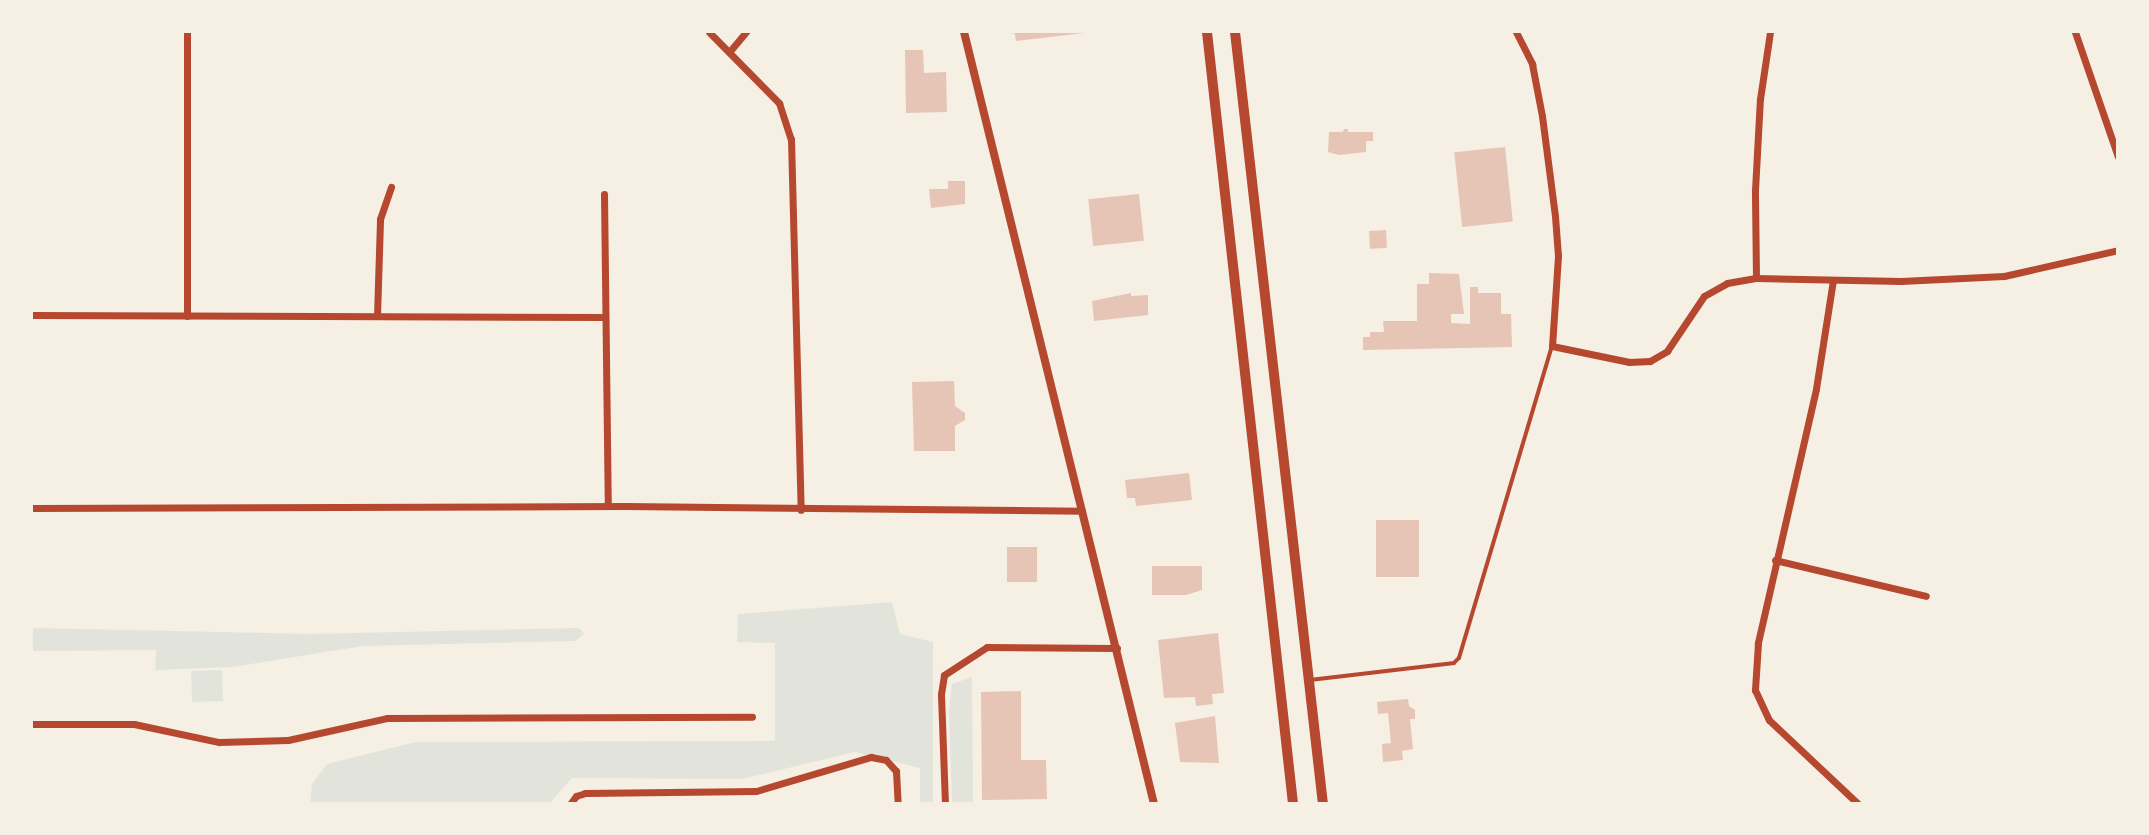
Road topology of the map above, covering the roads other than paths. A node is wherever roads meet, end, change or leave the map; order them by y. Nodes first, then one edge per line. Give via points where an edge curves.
1 (187, 32) edge
2 (709, 32) edge
3 (746, 32) edge
4 (964, 32) edge
5 (1208, 32) edge
6 (1235, 32) edge
7 (1516, 32) edge
8 (1770, 32) edge
9 (2075, 32) edge
10 (730, 51) junction
11 (2118, 157) edge
12 (391, 187) dead end
13 (604, 194) dead end
14 (2118, 250) edge
15 (1756, 278) junction
16 (1833, 280) junction
17 (32, 314) edge
18 (377, 316) junction
19 (187, 317) junction
20 (605, 317) junction
21 (1552, 346) junction
22 (608, 506) junction
23 (32, 508) edge
24 (802, 510) junction
25 (1082, 511) junction
26 (1776, 561) junction
27 (1926, 596) dead end
28 (1116, 648) junction
29 (1308, 680) junction
30 (752, 717) dead end
31 (32, 724) edge
32 (570, 803) edge
33 (898, 803) edge
34 (945, 803) edge
35 (1154, 803) edge
36 (1293, 803) edge
37 (1323, 803) edge
38 (1858, 803) edge

1 - 19 street
2 - 10 street
3 - 10 street
4 - 25 street
5 - 36 main road
6 - 29 main road
7 - 21 street via 1532,64 1555,216 1558,256
8 - 15 street via 1760,99
9 - 11 street
10 - 24 street via 779,103 791,139
12 - 18 street via 380,219
13 - 20 street
14 - 16 street via 2004,276
15 - 16 street
15 - 21 street via 1727,282 1704,296 1681,335 1650,361 1629,362
16 - 26 street via 1816,388
17 - 19 street
18 - 19 street
18 - 20 street
20 - 22 street
21 - 29 lane via 1459,658 1454,663
22 - 23 street
22 - 24 street
24 - 25 street
25 - 28 street
26 - 27 street
26 - 38 street via 1758,643 1755,690 1769,720
28 - 34 street via 987,647 944,675
28 - 35 street
29 - 37 main road
30 - 31 street via 387,718 288,740 219,742 134,724
32 - 33 street via 585,793 756,791 871,757 886,760 896,771

